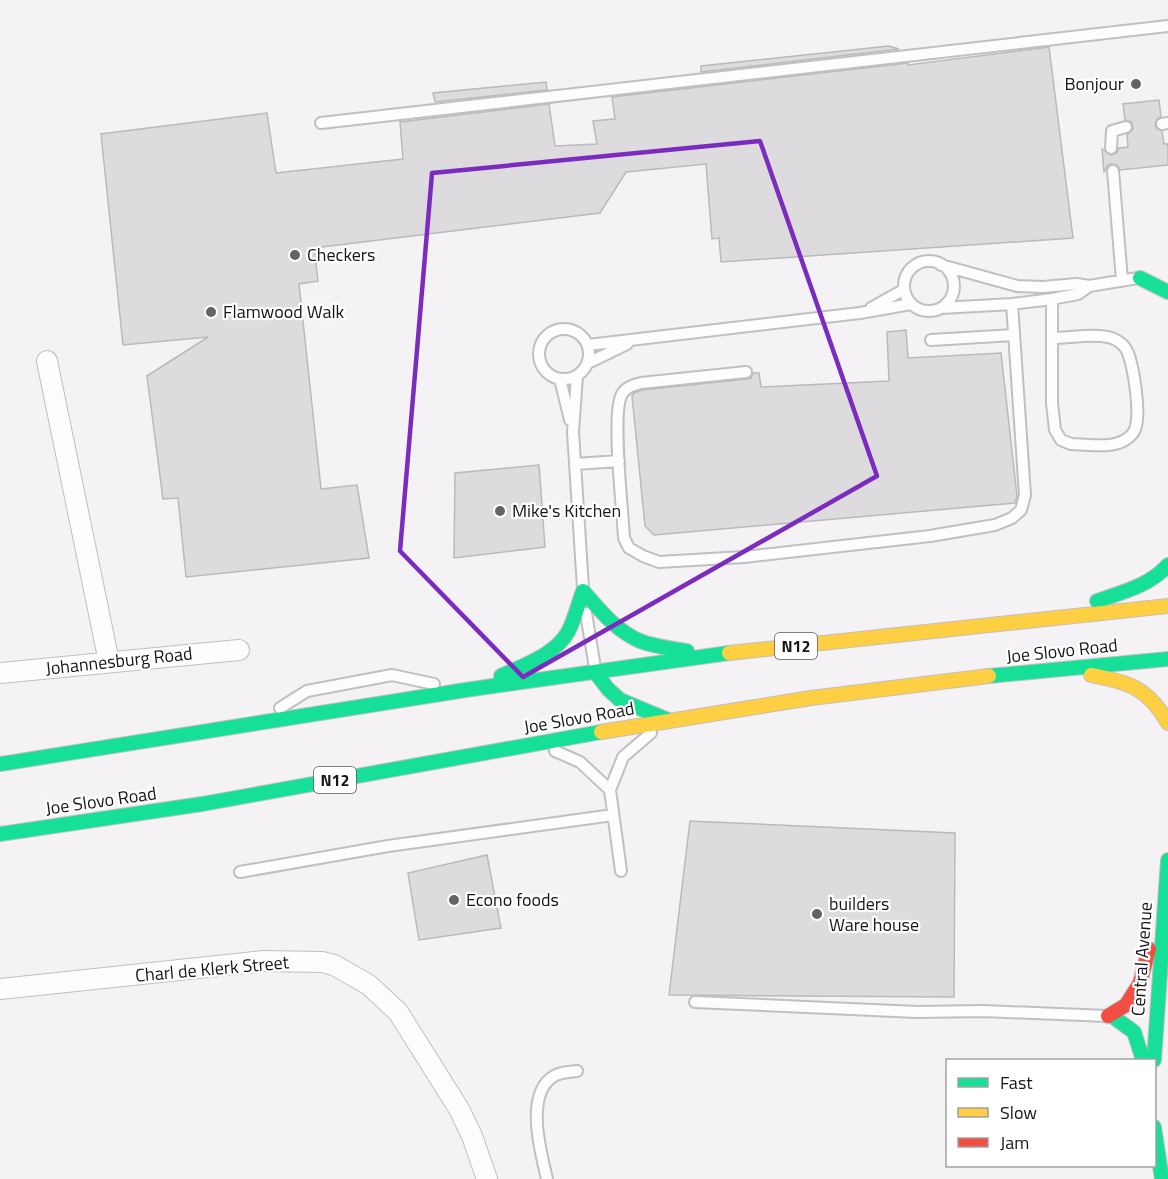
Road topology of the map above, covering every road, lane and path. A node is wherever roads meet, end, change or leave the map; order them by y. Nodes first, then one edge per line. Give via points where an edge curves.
1 (1168, 26) edge
2 (321, 123) dead end
3 (1126, 127) dead end
4 (1111, 148) dead end
5 (1113, 171) dead end
6 (942, 265) junction
7 (1159, 277) dead end
8 (1140, 278) junction
9 (1122, 280) junction
10 (1089, 286) junction
11 (903, 290) junction
12 (1168, 292) edge
13 (1052, 299) junction
14 (910, 304) junction
15 (1012, 304) junction
16 (941, 308) junction
17 (860, 314) junction
18 (1014, 335) junction
19 (1053, 338) junction
20 (931, 340) dead end
21 (632, 342) junction
22 (588, 345) junction
23 (47, 362) dead end
24 (588, 363) junction
25 (746, 372) dead end
26 (577, 376) junction
27 (560, 379) junction
28 (573, 432) junction
29 (619, 461) junction
30 (575, 464) junction
31 (1168, 565) edge
32 (583, 591) junction
33 (1168, 606) edge
34 (1042, 620) junction
35 (238, 650) dead end
36 (711, 655) junction
37 (1168, 659) edge
38 (109, 662) junction
39 (1062, 669) junction
40 (595, 672) junction
41 (0, 673) edge
42 (467, 690) junction
43 (668, 720) junction
44 (1168, 723) edge
45 (251, 725) junction
46 (534, 744) junction
47 (0, 764) edge
48 (610, 790) junction
49 (614, 815) junction
50 (0, 834) edge
51 (1168, 859) edge
52 (621, 871) dead end
53 (240, 872) dead end
54 (0, 989) edge
55 (695, 1002) dead end
56 (1110, 1016) junction
57 (1152, 1017) edge
58 (1143, 1059) edge
59 (1154, 1059) edge
60 (577, 1071) dead end
61 (1156, 1134) edge
62 (487, 1179) edge
63 (547, 1179) edge
64 (1162, 1179) edge

1 - 2 lane
3 - 4 lane via 1112,131
5 - 9 lane
6 - 10 lane via 1017,286
6 - 11 lane via 933,261 917,264 906,275
6 - 16 lane via 954,286 952,296
7 - 8 lane
8 - 9 lane
8 - 12 main road
9 - 10 lane
10 - 13 lane via 1078,294
11 - 14 lane
11 - 17 lane
13 - 15 lane
13 - 19 lane
14 - 16 lane via 925,312
14 - 17 lane
15 - 16 lane
15 - 18 lane
17 - 21 lane
18 - 20 lane
18 - 29 lane via 1025,495 1021,510 995,525 744,557 659,562 629,549 624,538
19 - 19 lane via 1101,336 1123,344 1137,398 1137,424 1126,440 1115,445 1071,444 1057,435 1052,403
21 - 22 lane
21 - 24 lane
22 - 24 lane
22 - 27 lane via 568,329 560,329 541,342 539,358 546,372
23 - 38 street
24 - 26 lane
25 - 29 lane via 641,383 627,388 619,400
26 - 27 lane
26 - 28 lane
27 - 28 lane
28 - 30 lane
29 - 30 lane
30 - 32 lane
31 - 34 main road via 1158,576 1137,587
32 - 36 main road via 606,618 631,637
32 - 40 lane
32 - 42 main road via 561,641 532,662
33 - 34 main road, Joe Slovo Road / N12
34 - 36 main road, Joe Slovo Road / N12
35 - 38 street, Johannesburg Road
36 - 40 main road, Joe Slovo Road / N12
37 - 39 main road, Joe Slovo Road / N12
38 - 41 street, Johannesburg Road
39 - 43 main road, Joe Slovo Road / N12 via 943,680
39 - 44 main road via 1126,681 1148,693
40 - 42 main road, Joe Slovo Road / N12
40 - 43 main road via 620,700
42 - 45 main road, Joe Slovo Road / N12
42 - 45 lane via 392,675 307,691
43 - 46 main road, Joe Slovo Road / N12
43 - 48 lane via 623,757
45 - 47 main road, Joe Slovo Road / N12
46 - 48 lane via 580,762
46 - 50 main road, Joe Slovo Road / N12 via 202,804
48 - 49 lane
49 - 52 lane
49 - 53 lane via 388,846
51 - 56 main road via 1140,983 1126,1005
51 - 57 main road, Central Avenue
54 - 62 street, Charl de Klerk Street via 264,961 334,965 369,985 398,1012 459,1109
55 - 56 lane
56 - 57 lane
56 - 58 main road via 1134,1032
57 - 59 main road, Central Avenue
60 - 63 lane via 554,1076 543,1088 536,1121
61 - 64 main road

